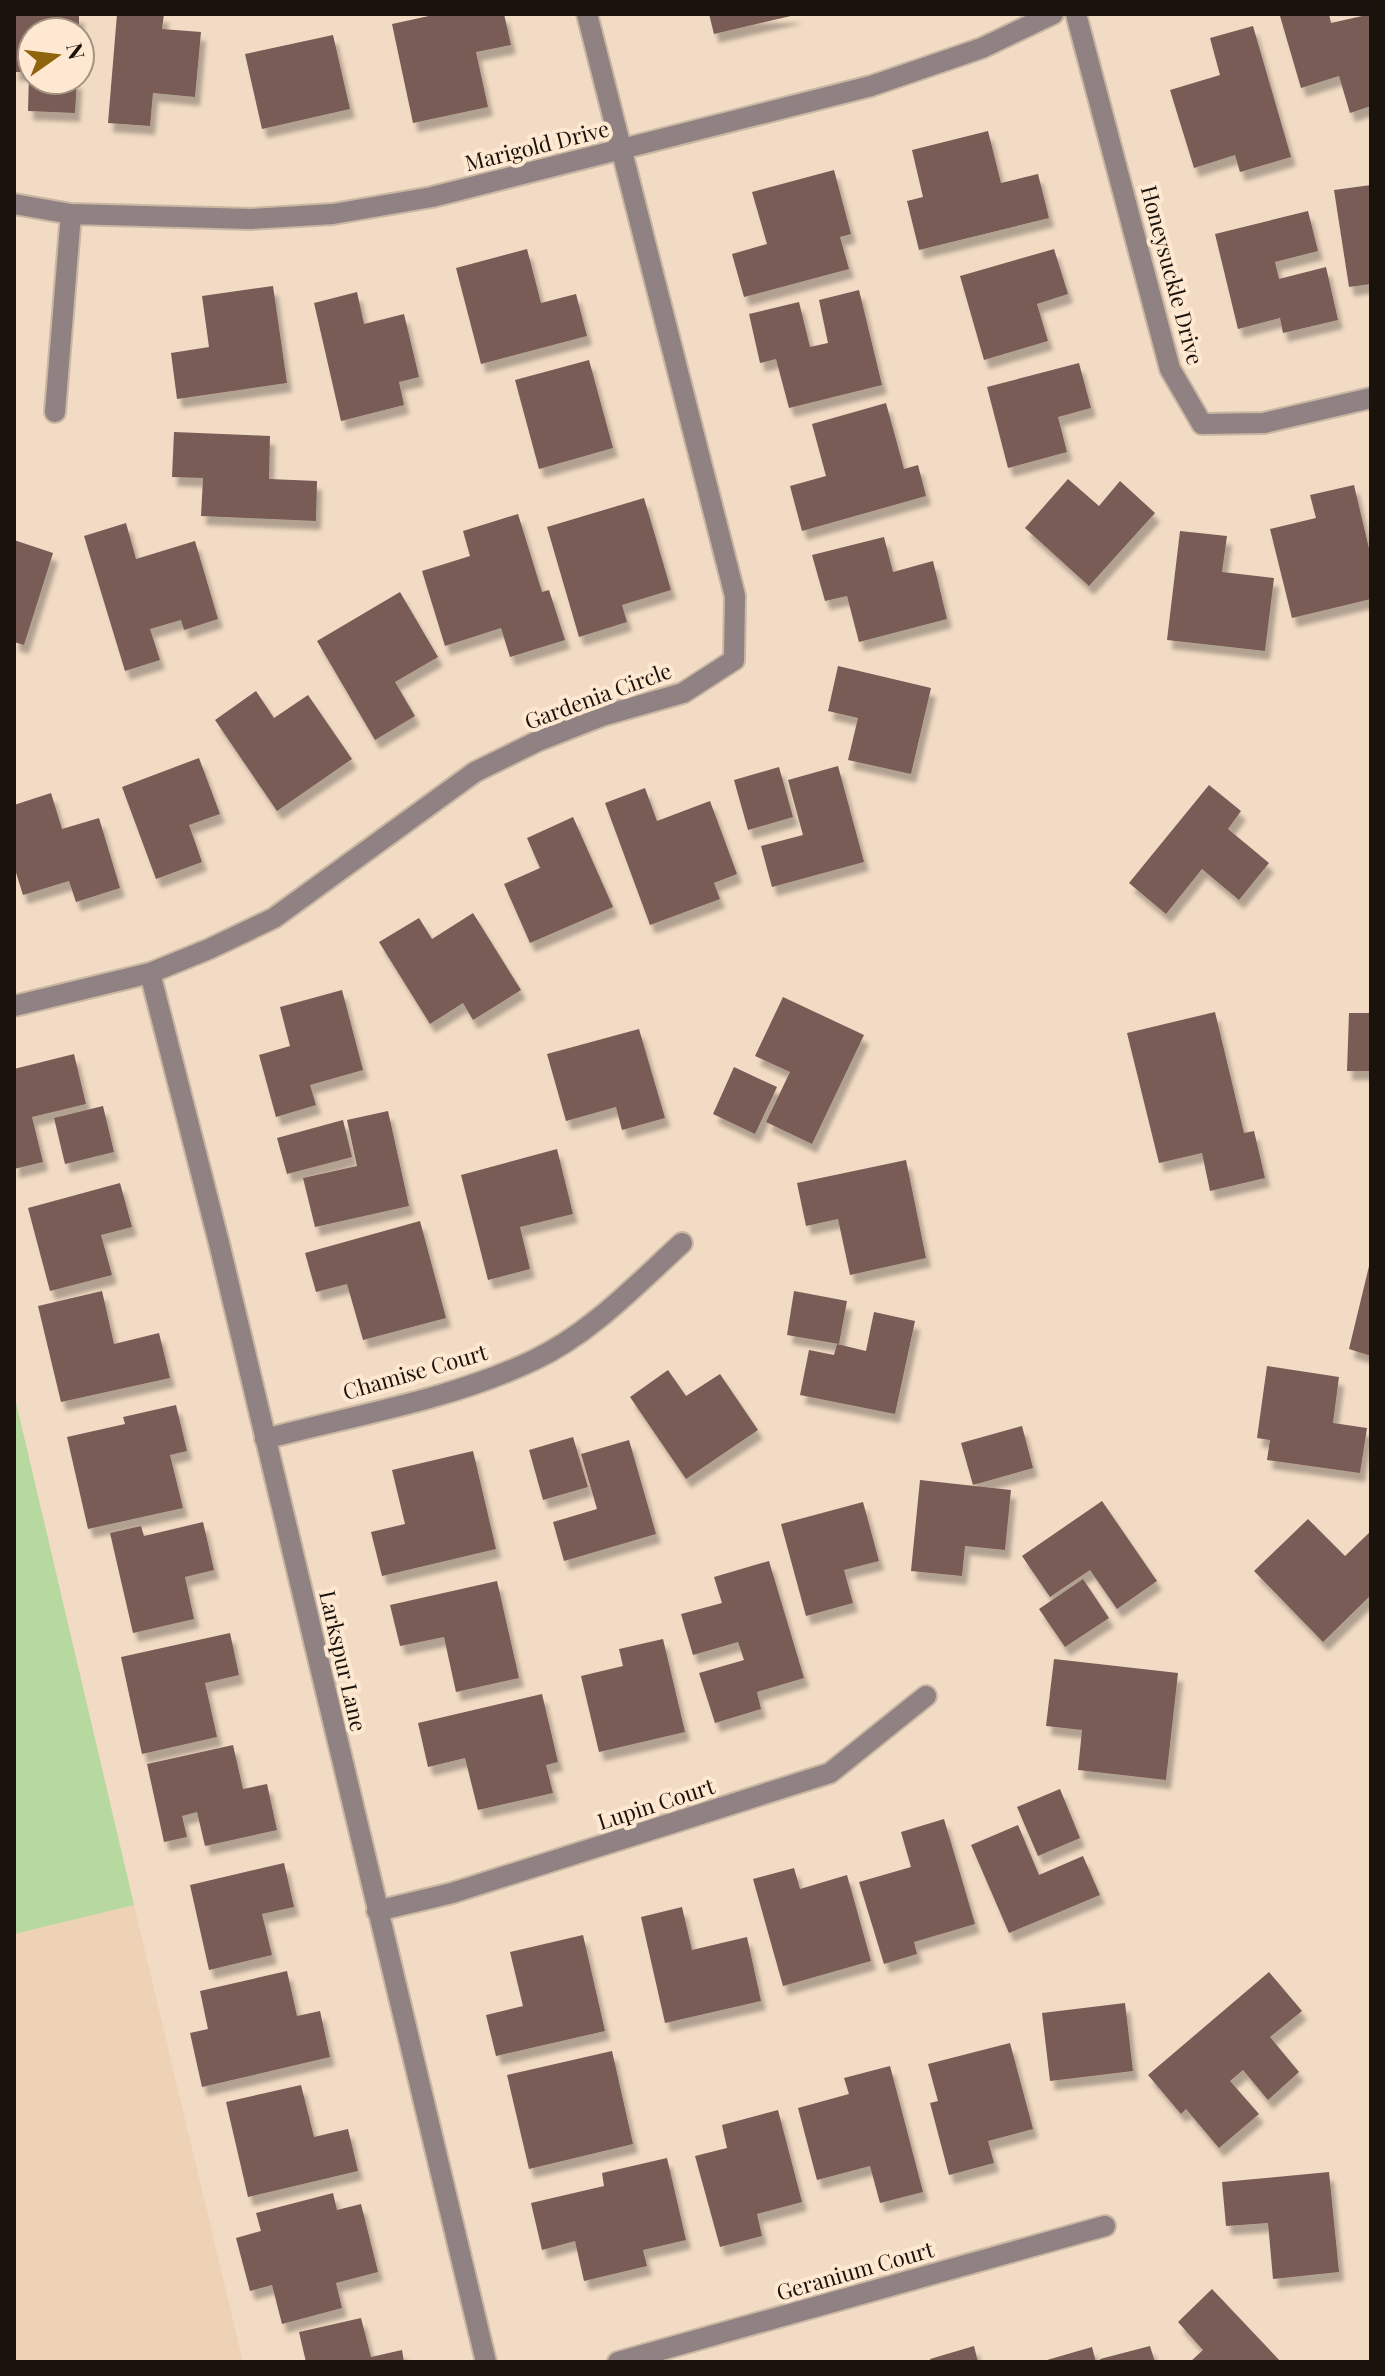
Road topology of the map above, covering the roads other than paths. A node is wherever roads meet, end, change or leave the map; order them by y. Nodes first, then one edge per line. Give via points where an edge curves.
1 (587, 14) edge
2 (1053, 14) edge
3 (1076, 14) edge
4 (621, 150) junction
5 (14, 204) edge
6 (71, 214) junction
7 (1371, 398) edge
8 (55, 412) dead end
9 (150, 973) junction
10 (14, 1006) edge
11 (682, 1243) dead end
12 (265, 1439) junction
13 (926, 1696) dead end
14 (377, 1911) junction
15 (1105, 2226) dead end
16 (486, 2362) edge
17 (618, 2362) edge

1 - 4 street
2 - 4 street, Marigold Drive via 982,48 871,86
3 - 7 street, Honeysuckle Drive via 1170,369 1202,424 1264,423
4 - 6 street, Marigold Drive via 432,197 333,214 251,219
4 - 9 street, Gardenia Circle via 735,596 734,660 683,693 602,716 475,772 274,918
5 - 6 street, Marigold Drive
6 - 8 street
9 - 10 street, Gardenia Circle
9 - 12 street, Larkspur Lane
11 - 12 street, Chamise Court via 602,1316 536,1359 457,1390
12 - 14 street, Larkspur Lane
13 - 14 street, Lupin Court via 830,1773 452,1893
14 - 16 street, Larkspur Lane
15 - 17 street, Geranium Court

